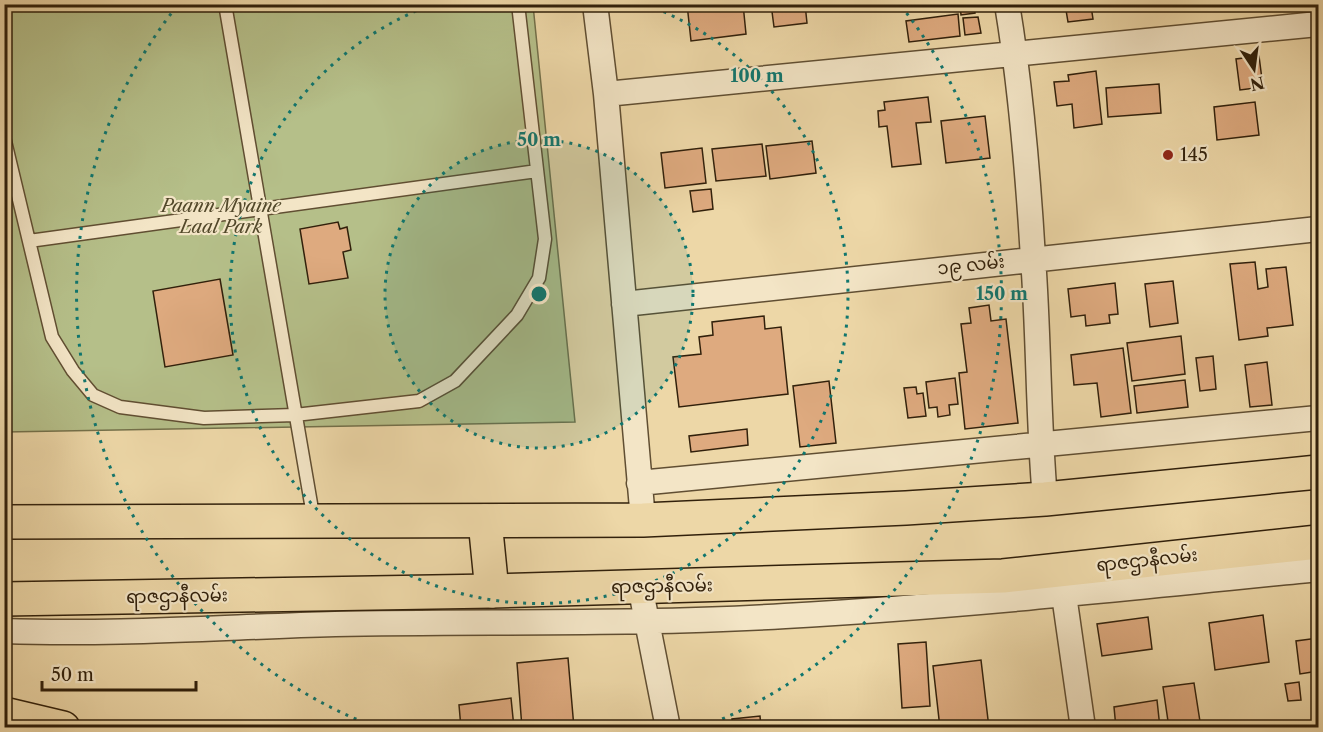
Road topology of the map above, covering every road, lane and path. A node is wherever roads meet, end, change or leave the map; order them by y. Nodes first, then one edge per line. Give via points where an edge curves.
1 (225, 4) edge
2 (518, 4) edge
3 (595, 4) edge
4 (1007, 4) edge
5 (1318, 24) edge
6 (1015, 53) junction
7 (606, 94) junction
8 (4, 137) edge
9 (537, 171) junction
10 (260, 210) junction
11 (1318, 229) edge
12 (30, 241) junction
13 (1034, 258) junction
14 (624, 304) junction
15 (295, 415) junction
16 (1318, 418) edge
17 (1041, 444) junction
18 (1318, 472) edge
19 (639, 483) junction
20 (1045, 499) junction
21 (643, 520) junction
22 (314, 521) junction
23 (485, 521) junction
24 (4, 522) edge
25 (1318, 542) edge
26 (1318, 569) edge
27 (1064, 582) junction
28 (640, 586) junction
29 (492, 591) junction
30 (4, 599) edge
31 (647, 621) junction
32 (4, 631) edge
33 (4, 714) edge
34 (63, 728) edge
35 (668, 728) edge
36 (1083, 728) edge

1 - 10 lane
2 - 9 lane
3 - 7 street
4 - 6 street
5 - 6 street
6 - 7 street
6 - 13 street
7 - 14 street
8 - 12 lane
9 - 10 lane
9 - 15 lane via 545,239 539,278 517,315 455,381 419,400
10 - 12 lane
10 - 15 lane
11 - 13 street, ၁၉ လမ်း
12 - 15 lane via 52,337 72,371 93,395 120,407 165,415
13 - 14 street, ၁၉ လမ်း
13 - 17 street
14 - 19 street
15 - 22 lane
16 - 17 street
17 - 19 street
17 - 20 street
18 - 20 main road
19 - 21 street
20 - 21 main road
21 - 23 main road
22 - 23 main road
22 - 24 main road
23 - 29 main road
25 - 27 main road, ရာဇဌာနီလမ်း
26 - 27 street
27 - 28 main road, ရာဇဌာနီလမ်း via 1003,576
27 - 31 street via 784,616
27 - 36 street
28 - 29 main road, ရာဇဌာနီလမ်း
28 - 31 street
29 - 30 main road, ရာဇဌာနီလမ်း
31 - 32 street
31 - 35 street
33 - 34 main road

